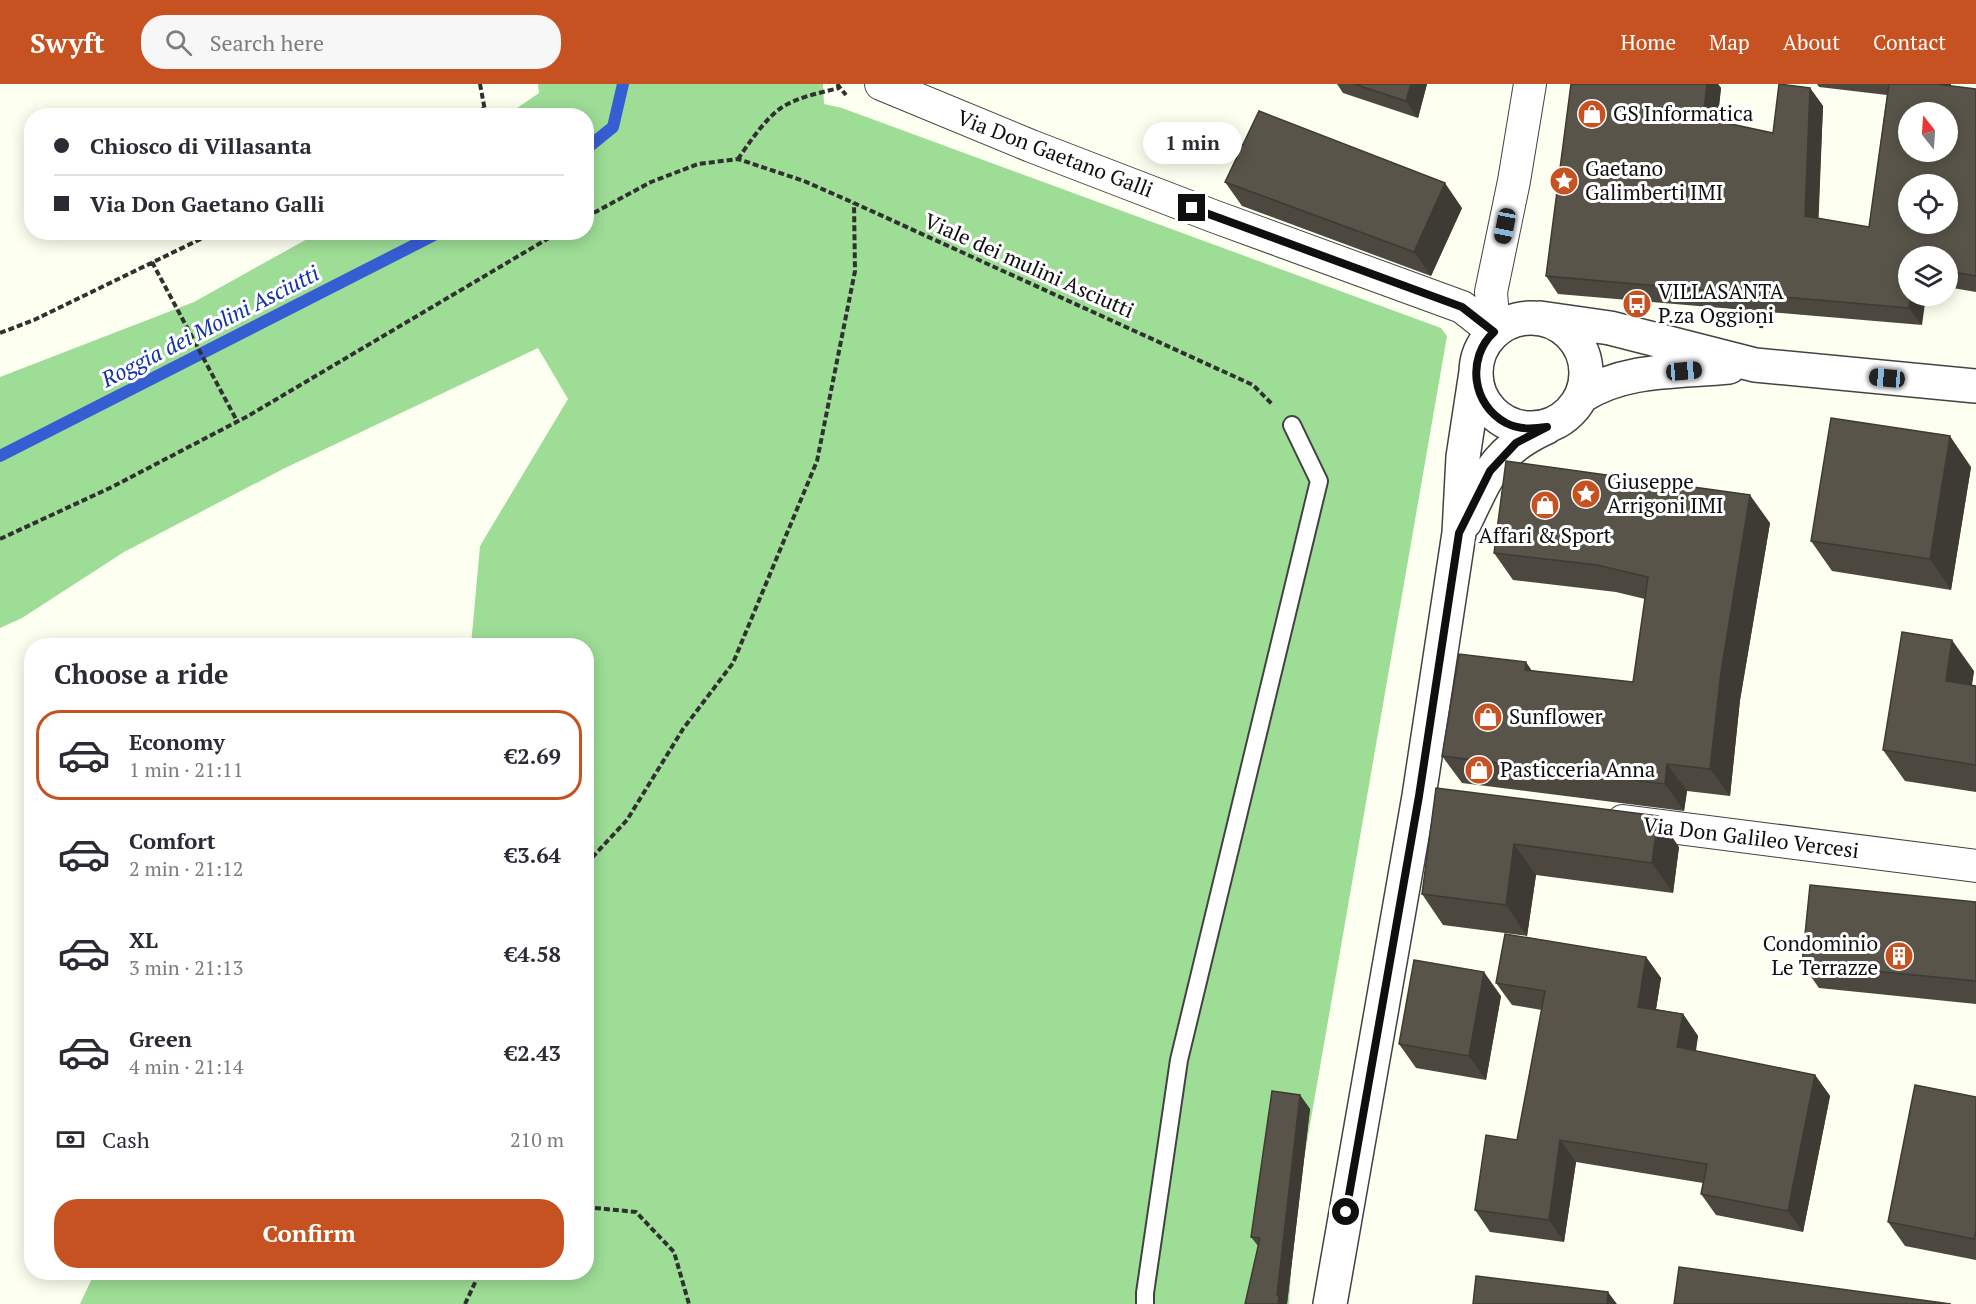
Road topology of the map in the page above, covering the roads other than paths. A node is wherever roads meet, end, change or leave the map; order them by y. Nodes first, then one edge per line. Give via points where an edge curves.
1 (881, 84) edge
2 (1530, 84) edge
3 (1540, 318) junction
4 (1494, 332) junction
5 (1755, 365) junction
6 (1476, 372) junction
7 (1976, 386) edge
8 (1582, 396) junction
9 (1292, 425) road end
10 (1547, 427) junction
11 (1459, 533) junction
12 (1597, 818) edge
13 (1976, 866) edge
14 (1145, 1304) edge
15 (1330, 1304) edge

1 - 4 street, Via Don Gaetano Galli via 1052,154 1462,307
2 - 4 street via 1491,292
3 - 4 street via 1516,320
3 - 5 street via 1610,328
3 - 8 street via 1562,327 1581,347 1587,368
4 - 6 street via 1482,349
5 - 7 street
5 - 8 street via 1629,376 1597,386
6 - 10 street via 1480,394 1495,416 1525,429
6 - 11 street via 1463,457
8 - 10 street via 1567,416
9 - 14 lane via 1319,481 1179,1060
10 - 11 street via 1516,443 1490,471
11 - 15 street via 1433,797
12 - 13 street, Via Don Galileo Vercesi

